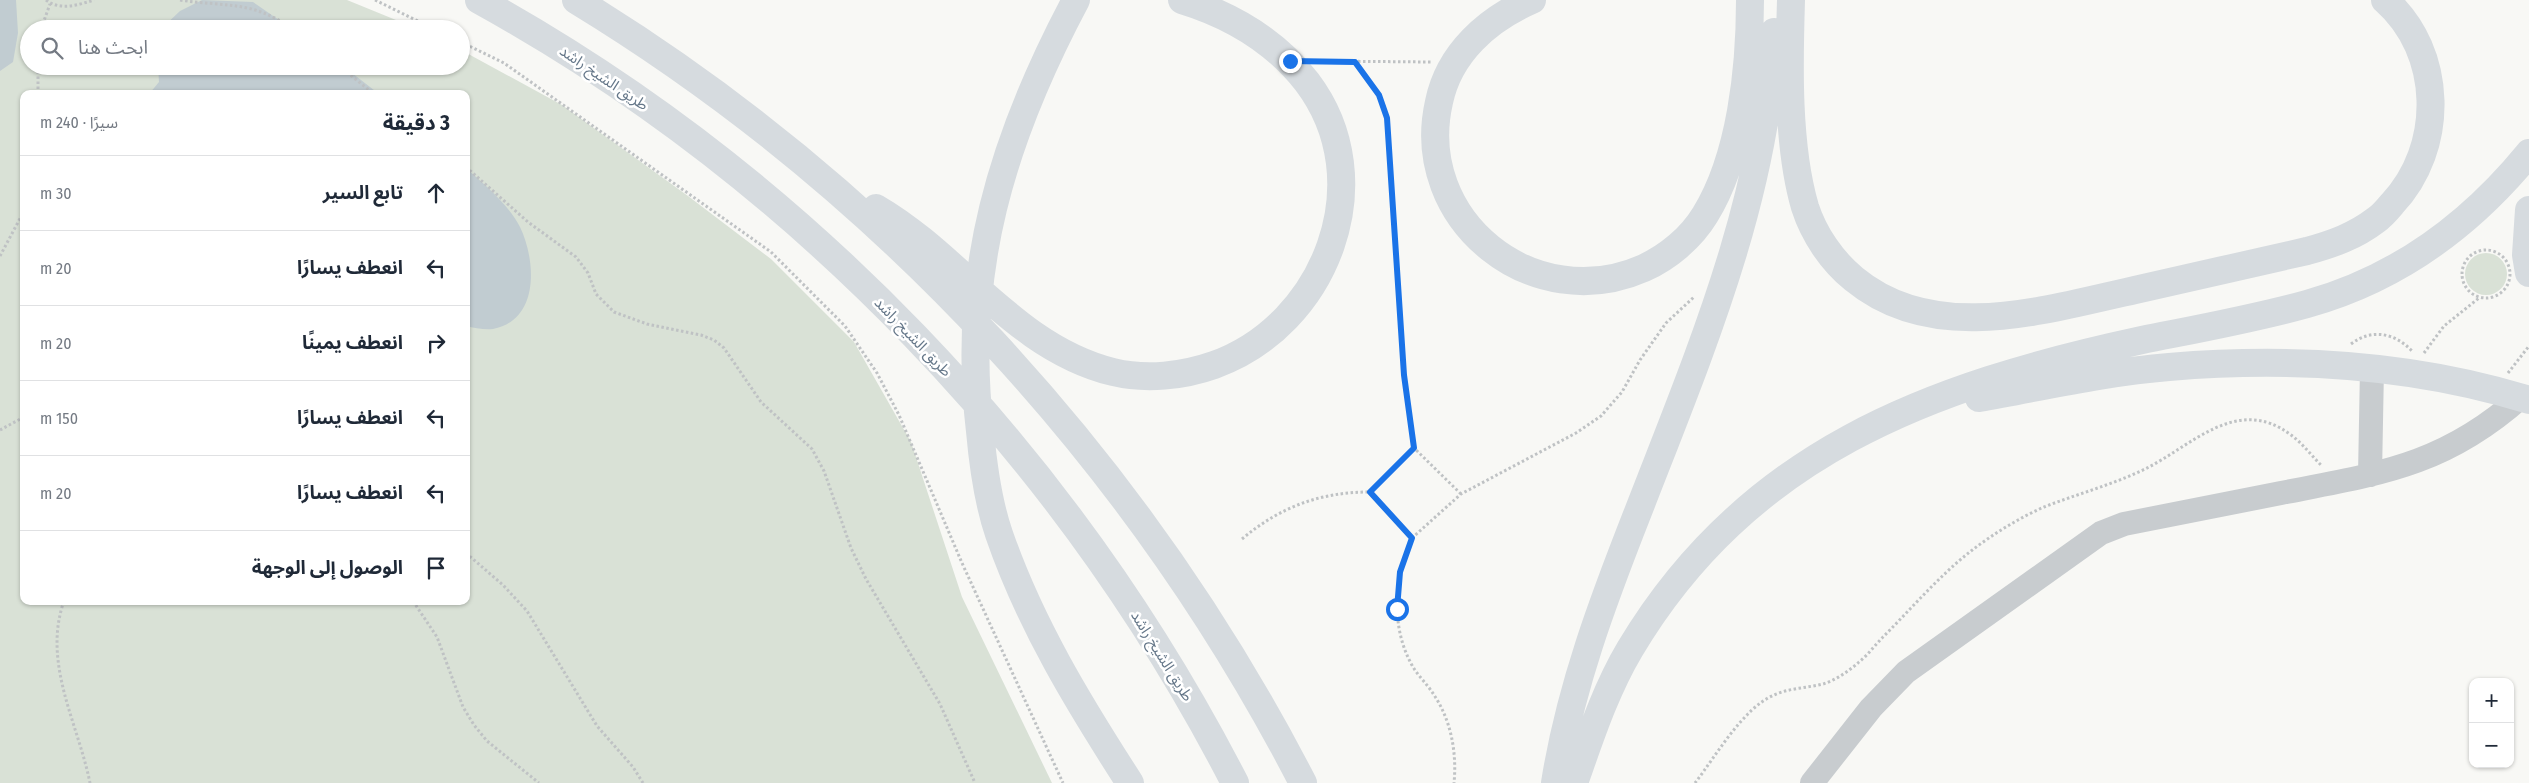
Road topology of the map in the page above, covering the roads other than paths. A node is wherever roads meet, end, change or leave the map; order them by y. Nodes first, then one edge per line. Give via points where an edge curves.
1 (479, 0) edge
2 (576, 0) edge
3 (1076, 0) edge
4 (1182, 0) edge
5 (1532, 0) edge
6 (1750, 0) edge
7 (1776, 0) edge
8 (1791, 0) edge
9 (2385, 0) edge
10 (2529, 153) edge
11 (827, 182) junction
12 (2529, 210) edge
13 (2529, 273) edge
14 (2372, 368) junction
15 (2525, 398) edge
16 (1911, 410) junction
17 (2370, 475) junction
18 (1130, 783) edge
19 (1235, 783) edge
20 (1303, 783) edge
21 (1555, 783) edge
22 (1574, 783) edge
23 (1812, 783) edge

1 - 19 highway, طريق الشيخ راشد via 576,58 717,158 791,219 909,331 981,409 1077,529 1160,650
2 - 11 highway via 686,72
3 - 18 highway via 1015,130 995,195 982,262 975,330 976,398 984,466 998,532 1016,579 1060,670
4 - 11 highway via 1243,25 1290,61 1323,110 1339,166 1337,225 1329,254 1316,281 1280,327 1230,360 1202,369 1143,376 1086,364 1058,350 1007,315 887,214
5 - 6 highway via 1488,25 1472,39 1455,62 1440,94 1436,114 1436,156 1449,197 1472,231 1504,258 1522,268 1556,279 1586,282 1609,280 1653,264 1690,235 1704,217 1724,175 1737,126 1750,34
7 - 21 highway via 1770,83 1754,175 1725,281 1599,612 1570,709
8 - 9 highway via 1791,82 1798,173 1806,208 1820,240 1842,269 1870,292 1901,308 1936,316 1972,317 2034,312 2308,251 2345,240 2378,220 2405,191 2423,157 2431,119 2430,80 2418,43 2396,10
10 - 16 highway via 2472,215 2435,244 2353,288 2308,304 2056,360 1990,379
11 - 20 highway via 962,309 1082,445 1187,588 1249,686
12 - 13 highway via 2526,255
14 - 15 highway via 2413,373
14 - 16 highway via 2306,363 2168,367 2085,378
14 - 17 lane
15 - 17 lane via 2454,446 2399,468
16 - 22 highway via 1853,435 1798,467 1749,506 1703,550 1663,598 1629,651 1601,708
17 - 23 lane via 2124,524 2101,533 1906,672 1871,708

